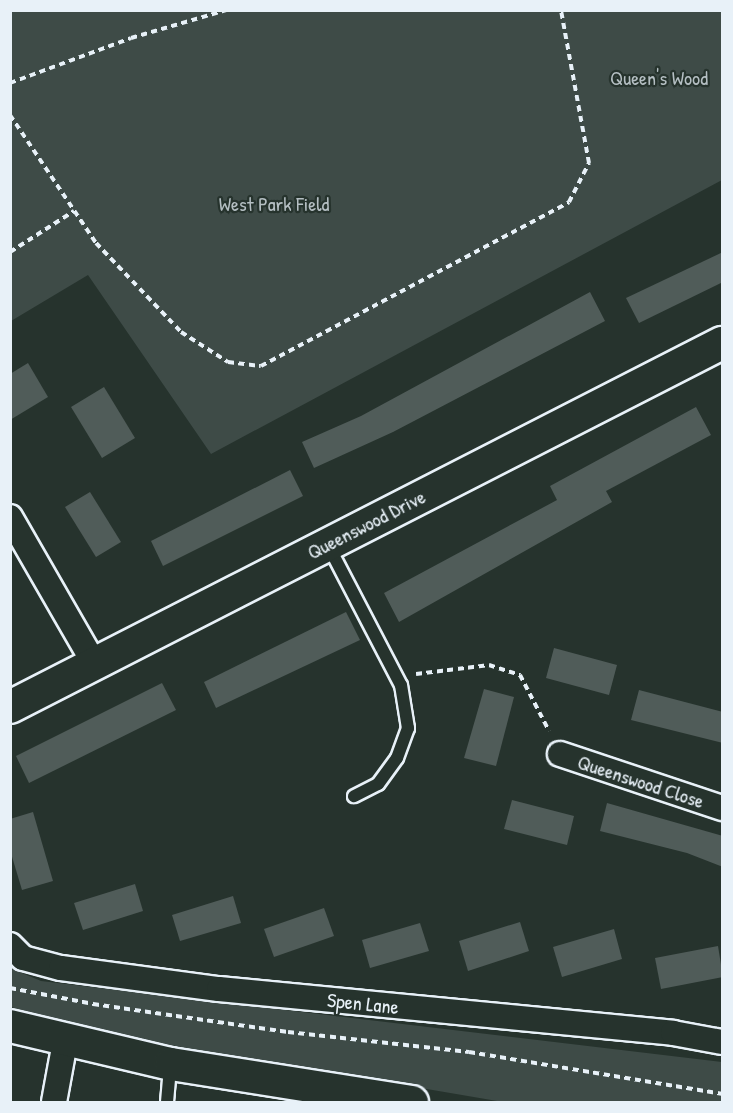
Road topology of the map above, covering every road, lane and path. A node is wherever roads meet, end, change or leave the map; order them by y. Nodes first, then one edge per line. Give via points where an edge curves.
1 (227, 10) edge
2 (561, 10) edge
3 (10, 82) edge
4 (10, 115) edge
5 (74, 211) junction
6 (10, 252) edge
7 (723, 343) edge
8 (10, 517) edge
9 (328, 544) junction
10 (94, 663) junction
11 (397, 676) junction
12 (10, 707) edge
13 (560, 754) joint
14 (354, 796) dead end
15 (723, 808) edge
16 (10, 945) edge
17 (10, 988) edge
18 (10, 1026) edge
19 (65, 1042) junction
20 (723, 1042) edge
21 (171, 1065) junction
22 (723, 1094) edge
23 (54, 1102) edge
24 (167, 1102) edge
25 (412, 1102) edge

1 - 3 path via 130,38
2 - 5 path via 589,162 569,202 261,366 228,362 181,332 96,243
4 - 5 path
5 - 6 path
7 - 9 street, Queenswood Drive
8 - 10 street
9 - 10 street, Queenswood Drive
9 - 11 lane
10 - 12 street, Queenswood Drive
11 - 13 path via 489,665 520,675
11 - 14 lane via 408,728 398,758 378,784
13 - 15 street, Queenswood Close
16 - 20 street, Spen Lane via 23,958 61,968 253,992 673,1033
17 - 22 path via 288,1032 469,1052
18 - 19 street
19 - 21 street
19 - 23 street
21 - 24 lane
21 - 25 street

